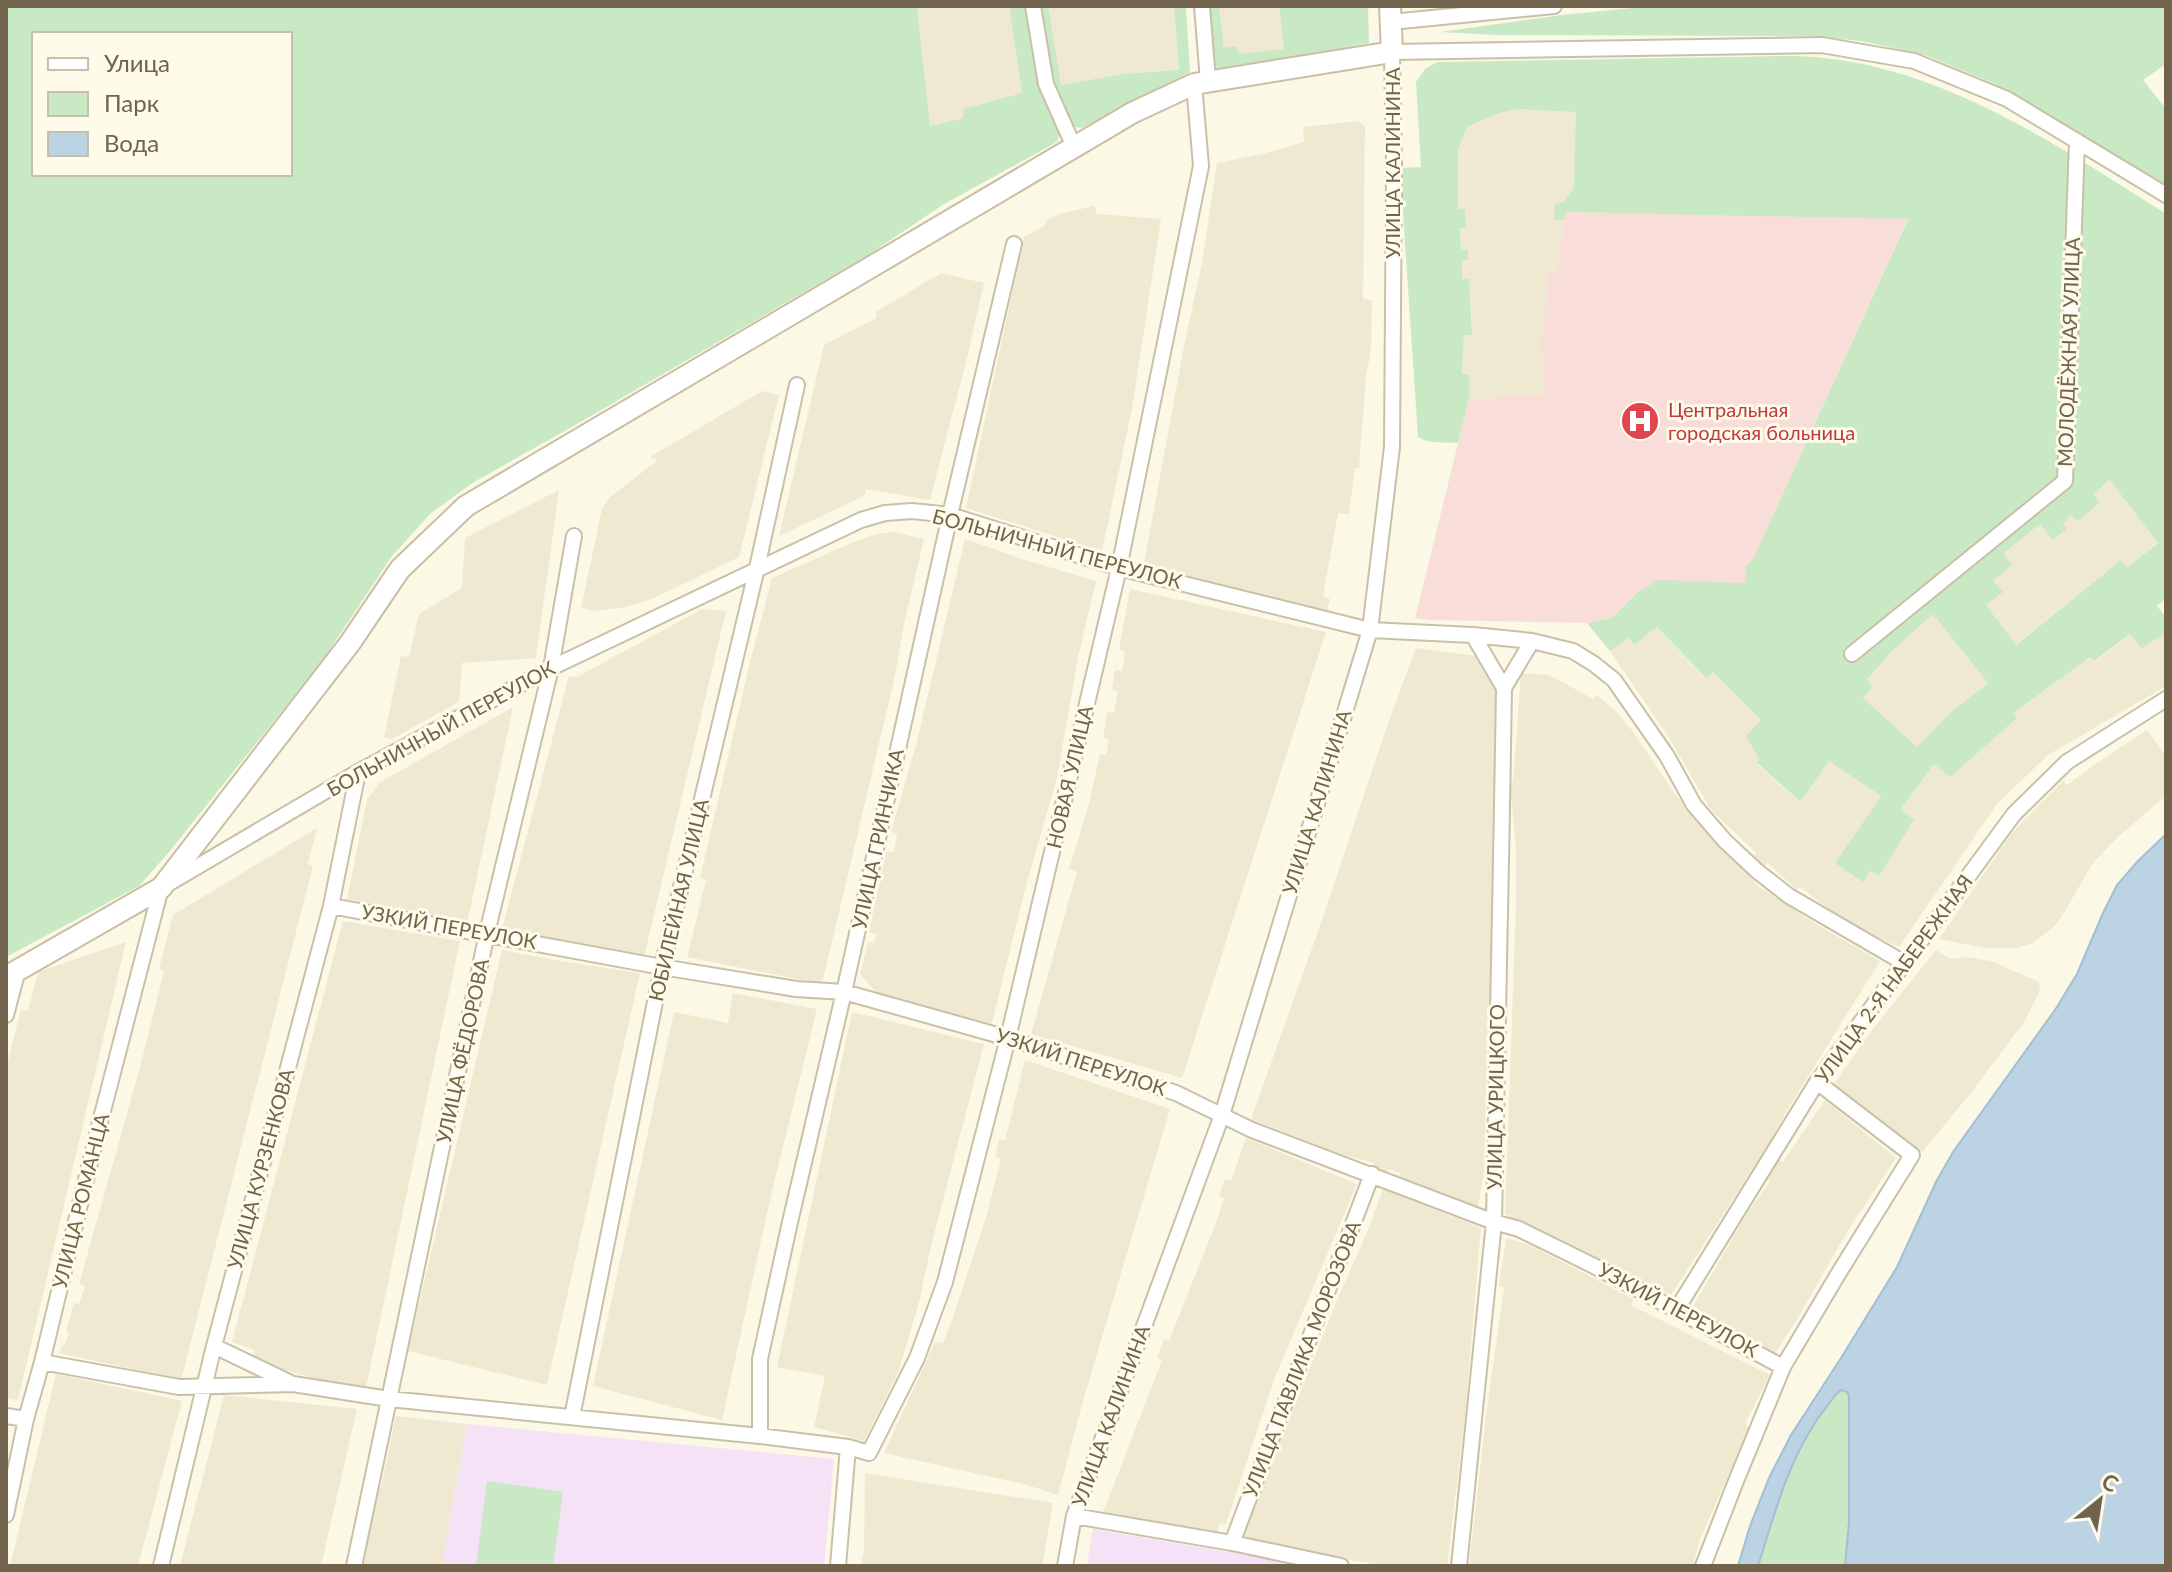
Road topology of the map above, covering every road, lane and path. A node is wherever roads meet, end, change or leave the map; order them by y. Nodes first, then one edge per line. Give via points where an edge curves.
1 (1033, 6) edge
2 (1202, 6) edge
3 (1554, 6) edge
4 (1390, 14) edge
5 (1392, 52) junction
6 (1201, 82) junction
7 (2077, 141) junction
8 (1074, 147) junction
9 (2166, 195) edge
10 (1014, 244) dead end
11 (797, 385) dead end
12 (950, 515) junction
13 (574, 536) dead end
14 (757, 568) junction
15 (1119, 568) junction
16 (1370, 630) junction
17 (1473, 635) junction
18 (1532, 641) junction
19 (1852, 654) dead end
20 (551, 668) junction
21 (1504, 688) junction
22 (2166, 699) edge
23 (358, 772) junction
24 (161, 888) junction
25 (331, 906) junction
26 (487, 933) junction
27 (1906, 964) junction
28 (662, 967) junction
29 (12, 974) edge
30 (844, 992) junction
31 (6, 1015) edge
32 (1008, 1038) junction
33 (1817, 1082) junction
34 (1222, 1115) junction
35 (1372, 1174) junction
36 (1494, 1222) junction
37 (1677, 1309) junction
38 (214, 1346) junction
39 (42, 1362) junction
40 (1783, 1367) junction
41 (293, 1384) junction
42 (204, 1386) junction
43 (389, 1399) junction
44 (6, 1416) edge
45 (572, 1417) junction
46 (26, 1419) junction
47 (760, 1436) junction
48 (848, 1447) junction
49 (6, 1515) edge
50 (1074, 1516) junction
51 (1232, 1543) junction
52 (1316, 1564) edge
53 (161, 1566) edge
54 (354, 1566) edge
55 (838, 1566) edge
56 (1065, 1566) edge
57 (1341, 1566) edge
58 (1459, 1566) edge
59 (1703, 1566) edge

1 - 8 street via 1046,84
2 - 6 street, НОВАЯ УЛИЦА
3 - 4 street
4 - 5 street, УЛИЦА КАЛИНИНА
5 - 6 street
5 - 7 street via 1822,45 1914,61 2007,99
5 - 16 street, УЛИЦА КАЛИНИНА via 1392,447
6 - 8 street
6 - 15 street, НОВАЯ УЛИЦА via 1201,166
7 - 9 street
7 - 19 street, МОЛОДЁЖНАЯ УЛИЦА via 2065,481
8 - 24 street via 466,506 400,569 350,643
10 - 12 street, УЛИЦА ГРИНЧИКА
11 - 14 street, ЮБИЛЕЙНАЯ УЛИЦА
12 - 14 street, БОЛЬНИЧНЫЙ ПЕРЕУЛОК via 885,513
12 - 15 street, БОЛЬНИЧНЫЙ ПЕРЕУЛОК
12 - 30 street, УЛИЦА ГРИНЧИКА
13 - 20 street, УЛИЦА ФЁДОРОВА
14 - 20 street, БОЛЬНИЧНЫЙ ПЕРЕУЛОК
14 - 28 street, ЮБИЛЕЙНАЯ УЛИЦА
15 - 16 street, БОЛЬНИЧНЫЙ ПЕРЕУЛОК
15 - 32 street, НОВАЯ УЛИЦА
16 - 17 street, БОЛЬНИЧНЫЙ ПЕРЕУЛОК
16 - 34 street, УЛИЦА КАЛИНИНА
17 - 18 street, БОЛЬНИЧНЫЙ ПЕРЕУЛОК
17 - 21 street
18 - 21 street
18 - 27 street, БОЛЬНИЧНЫЙ ПЕРЕУЛОК via 1573,651 1614,680 1694,805 1757,871 1789,896
20 - 23 street, БОЛЬНИЧНЫЙ ПЕРЕУЛОК
20 - 26 street, УЛИЦА ФЁДОРОВА
21 - 36 street, УЛИЦА УРИЦКОГО
22 - 27 street, УЛИЦА 2-Я НАБЕРЕЖНАЯ via 2067,762 2014,814
23 - 24 street, БОЛЬНИЧНЫЙ ПЕРЕУЛОК
23 - 25 street, УЛИЦА КУРЗЕНКОВА
24 - 29 street
24 - 39 street, УЛИЦА РОМАНЦА
25 - 26 street, УЗКИЙ ПЕРЕУЛОК
25 - 38 street, УЛИЦА КУРЗЕНКОВА
26 - 28 street, УЗКИЙ ПЕРЕУЛОК
26 - 43 street, УЛИЦА ФЁДОРОВА
27 - 33 street, УЛИЦА 2-Я НАБЕРЕЖНАЯ
28 - 30 street, УЗКИЙ ПЕРЕУЛОК
28 - 45 street, ЮБИЛЕЙНАЯ УЛИЦА
29 - 31 street
30 - 32 street, УЗКИЙ ПЕРЕУЛОК
30 - 47 street, УЛИЦА ГРИНЧИКА via 760,1359
32 - 34 street, УЗКИЙ ПЕРЕУЛОК via 1176,1093
32 - 48 street, НОВАЯ УЛИЦА via 945,1282 917,1358 869,1453
33 - 37 street, УЛИЦА 2-Я НАБЕРЕЖНАЯ
33 - 40 street via 1912,1155
34 - 35 street, УЗКИЙ ПЕРЕУЛОК
34 - 50 street, УЛИЦА КАЛИНИНА
35 - 36 street, УЗКИЙ ПЕРЕУЛОК
35 - 51 street, УЛИЦА ПАВЛИКА МОРОЗОВА
36 - 37 street, УЗКИЙ ПЕРЕУЛОК via 1519,1229
36 - 58 street, УЛИЦА УРИЦКОГО
37 - 40 street, УЗКИЙ ПЕРЕУЛОК
38 - 41 street
38 - 42 street, УЛИЦА КУРЗЕНКОВА
39 - 42 street via 179,1387
39 - 46 street, УЛИЦА РОМАНЦА
40 - 59 street
41 - 42 street
41 - 43 street
42 - 53 street, УЛИЦА КУРЗЕНКОВА
43 - 45 street
43 - 54 street, УЛИЦА ФЁДОРОВА
44 - 46 street
45 - 47 street
46 - 49 street, УЛИЦА РОМАНЦА
47 - 48 street
48 - 55 street
50 - 51 street
50 - 56 street, УЛИЦА КАЛИНИНА
51 - 52 street
52 - 57 street

